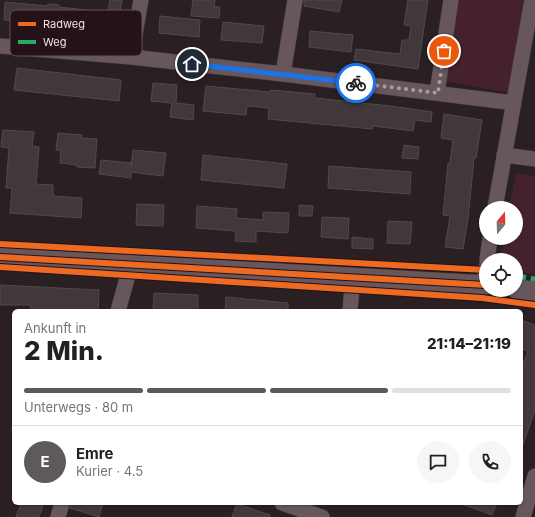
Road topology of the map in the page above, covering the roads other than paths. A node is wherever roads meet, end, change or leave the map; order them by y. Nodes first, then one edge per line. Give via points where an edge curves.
1 (141, 0) edge
2 (295, 0) edge
3 (451, 0) edge
4 (532, 0) edge
5 (139, 10) edge
6 (0, 46) edge
7 (10, 47) edge
8 (119, 56) edge
9 (131, 57) joint
10 (283, 74) junction
11 (438, 93) junction
12 (514, 103) junction
13 (504, 155) junction
14 (535, 159) edge
15 (496, 201) edge
16 (0, 257) edge
17 (128, 264) junction
18 (353, 276) junction
19 (479, 279) edge
20 (523, 290) edge
21 (535, 291) edge
22 (119, 309) edge
23 (350, 309) edge
24 (535, 476) edge
25 (61, 505) edge
26 (288, 507) edge
27 (58, 517) edge
28 (322, 517) edge
29 (523, 517) edge

1 - 5 street
2 - 10 street
3 - 11 street
4 - 12 street
6 - 7 street
8 - 9 street
9 - 10 street
10 - 11 street
11 - 12 street
12 - 13 street
13 - 14 street
13 - 15 street
16 - 17 street
17 - 18 street
17 - 22 street via 128,275
18 - 19 street
18 - 23 street
20 - 21 street
24 - 29 street
25 - 27 street
26 - 28 street

